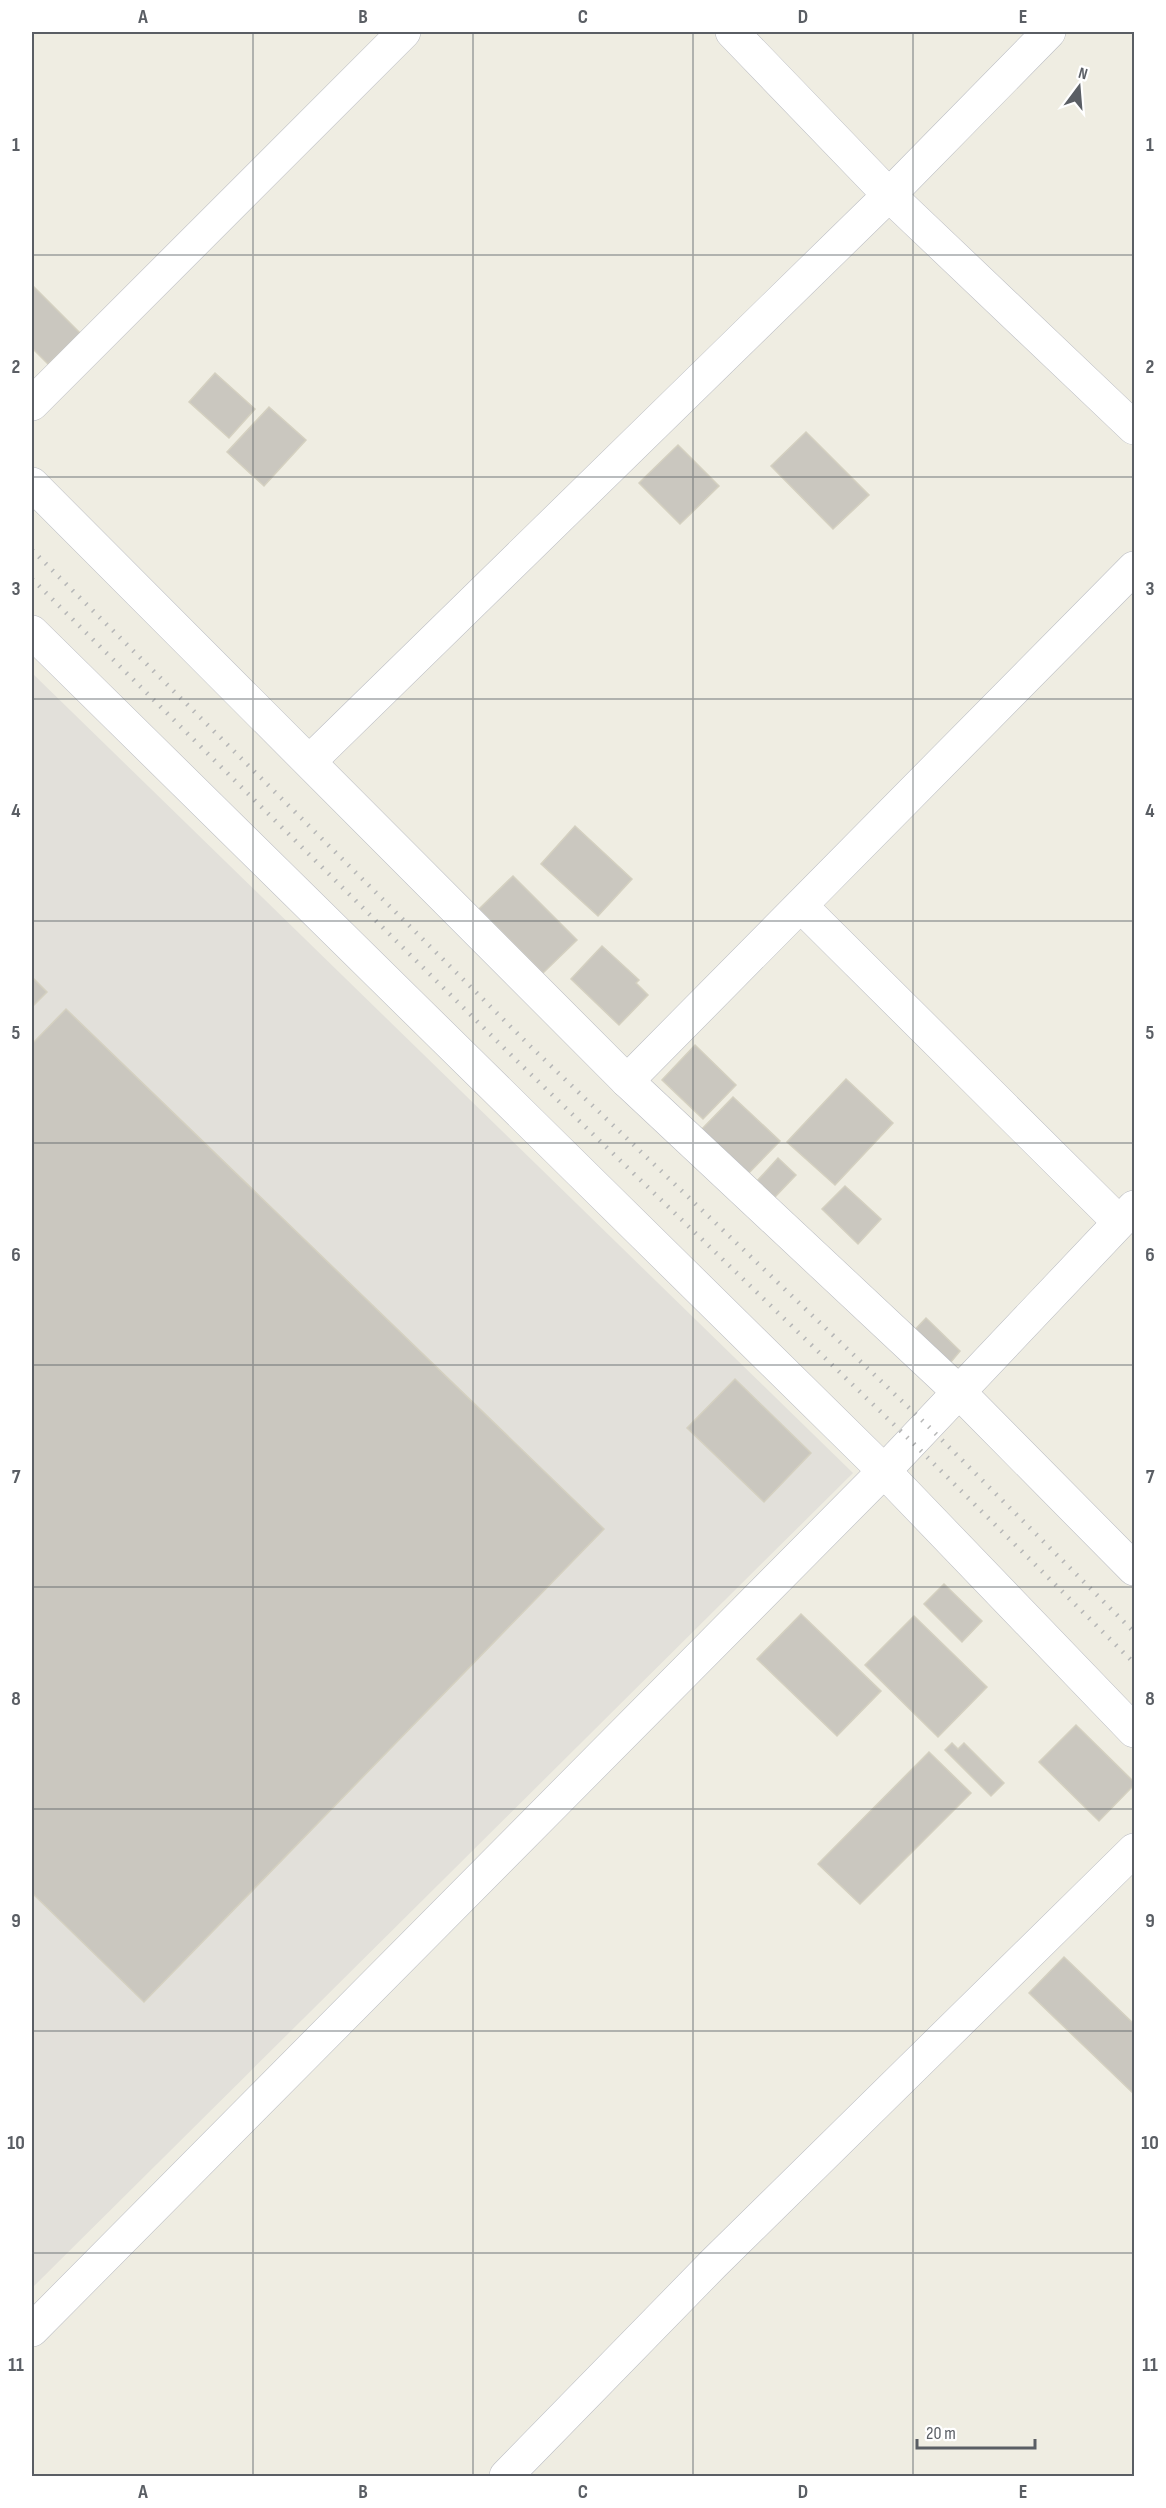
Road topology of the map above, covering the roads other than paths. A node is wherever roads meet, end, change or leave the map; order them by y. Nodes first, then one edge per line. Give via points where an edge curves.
1 (404, 32) edge
2 (732, 32) edge
3 (1049, 32) edge
4 (889, 195) junction
5 (32, 404) edge
6 (1134, 428) edge
7 (32, 484) edge
8 (1134, 568) edge
9 (32, 632) edge
10 (310, 761) junction
11 (801, 906) junction
12 (627, 1081) junction
13 (1127, 1214) edge
14 (960, 1394) junction
15 (884, 1471) junction
16 (1134, 1569) edge
17 (1134, 1731) edge
18 (1134, 1850) edge
19 (32, 2330) edge
20 (506, 2476) edge

1 - 5 street
2 - 4 street
3 - 4 street
4 - 6 street
4 - 10 street
7 - 10 street
8 - 11 street
9 - 15 street
10 - 12 street
11 - 12 street
11 - 13 street
12 - 14 street
13 - 14 street
14 - 15 street
14 - 16 street
15 - 17 street
15 - 19 street
18 - 20 street via 713,2264

